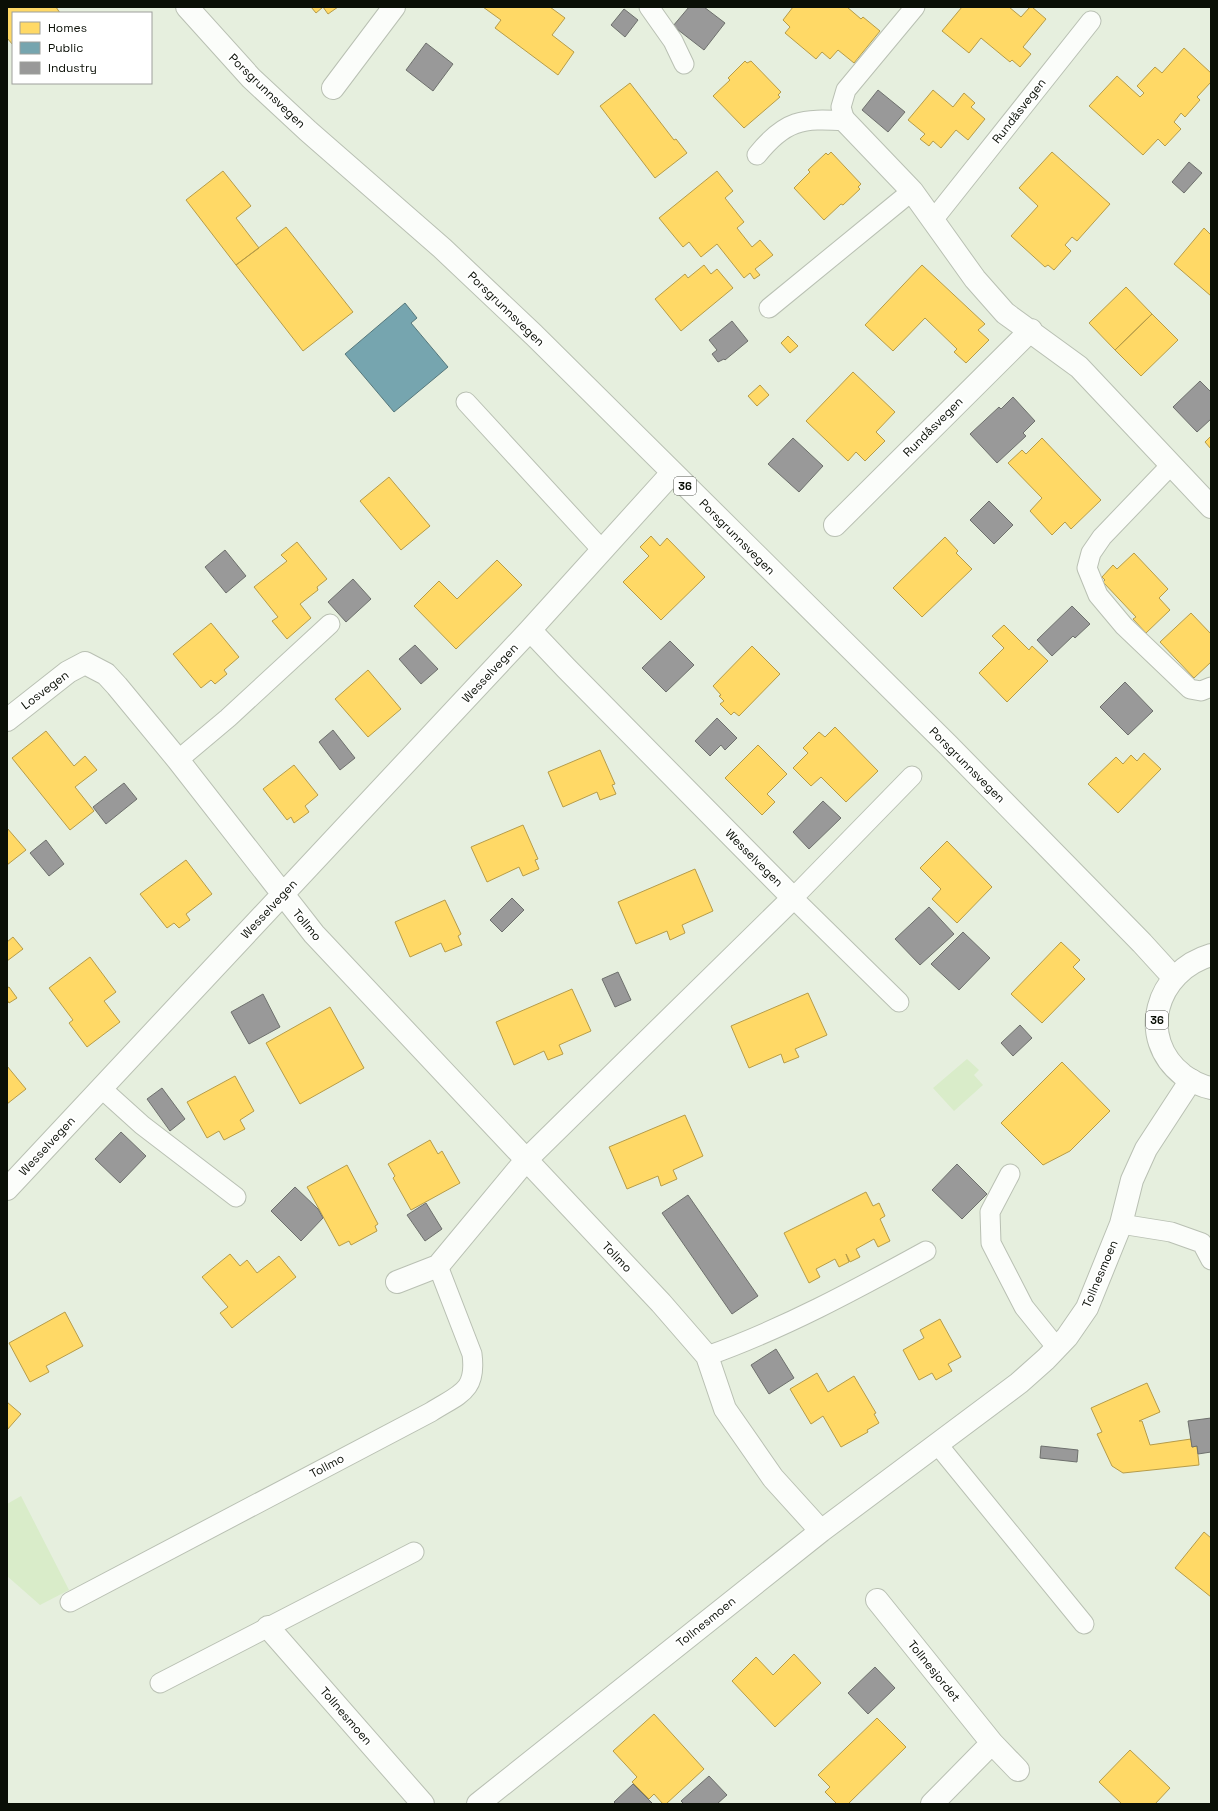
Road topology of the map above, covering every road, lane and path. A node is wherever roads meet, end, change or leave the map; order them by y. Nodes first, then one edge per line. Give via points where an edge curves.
1 (187, 7) edge
2 (394, 7) edge
3 (649, 7) edge
4 (915, 8) edge
5 (1091, 21) dead end
6 (684, 64) dead end
7 (333, 88) dead end
8 (845, 121) junction
9 (757, 155) dead end
10 (912, 191) junction
11 (933, 220) junction
12 (769, 308) dead end
13 (1031, 330) junction
14 (466, 402) dead end
15 (1171, 465) junction
16 (672, 472) junction
17 (1211, 507) edge
18 (835, 525) dead end
19 (602, 550) junction
20 (330, 624) dead end
21 (530, 630) junction
22 (86, 663) joint
23 (1211, 688) edge
24 (7, 720) edge
25 (178, 760) junction
26 (912, 776) dead end
27 (282, 895) junction
28 (793, 898) junction
29 (1211, 955) edge
30 (1173, 977) junction
31 (899, 1002) dead end
32 (1191, 1080) junction
33 (101, 1088) junction
34 (1211, 1088) edge
35 (526, 1160) junction
36 (1010, 1174) dead end
37 (7, 1189) edge
38 (236, 1197) dead end
39 (1121, 1224) junction
40 (926, 1251) dead end
41 (1211, 1260) edge
42 (438, 1266) junction
43 (397, 1282) dead end
44 (1056, 1348) junction
45 (707, 1356) junction
46 (938, 1445) junction
47 (821, 1531) junction
48 (414, 1552) dead end
49 (877, 1600) dead end
50 (70, 1602) dead end
51 (1084, 1624) dead end
52 (268, 1627) junction
53 (160, 1683) dead end
54 (992, 1743) junction
55 (1018, 1770) dead end
56 (423, 1804) edge
57 (478, 1804) edge
58 (932, 1804) edge

1 - 16 main road, Porsgrunnsvegen / 36 via 251,78 479,282
2 - 7 main road
3 - 6 lane via 673,41
4 - 8 lane via 846,90 841,107
5 - 11 lane, Rundåsvegen
8 - 9 lane via 798,122 770,138
8 - 10 main road
10 - 11 main road
10 - 12 lane
11 - 13 main road via 975,279 1005,313
13 - 15 main road via 1079,367
13 - 18 main road, Rundåsvegen
14 - 19 lane
15 - 17 main road
15 - 23 lane via 1102,537 1091,552 1087,568 1098,595 1124,626 1190,689 1201,691
16 - 19 main road, Wesselvegen
16 - 30 main road, Porsgrunnsvegen / 36 via 953,751 1132,932
19 - 21 main road, Wesselvegen
20 - 25 lane via 228,718
21 - 27 main road, Wesselvegen
21 - 28 main road, Wesselvegen
22 - 24 main road, Losvegen via 68,672
22 - 25 main road, Tollmo via 106,674
25 - 27 main road, Tollmo
26 - 28 lane
27 - 33 main road, Wesselvegen
27 - 35 main road, Tollmo via 314,934
28 - 31 lane
28 - 35 main road
29 - 30 main road, 36 via 1190,963
30 - 32 main road, 36 via 1163,994 1157,1013 1158,1033 1164,1052 1175,1068
32 - 34 main road, 36
32 - 39 main road, Tollnesmoen via 1146,1149 1132,1180
33 - 37 main road, Wesselvegen
33 - 38 lane via 142,1126
35 - 42 main road
35 - 45 main road, Tollmo via 661,1303
36 - 44 lane via 990,1212 991,1243 1024,1307
39 - 41 lane via 1171,1232 1202,1243
39 - 44 main road, Tollnesmoen via 1087,1308
40 - 45 lane via 830,1303
42 - 43 main road
42 - 50 lane, Tollmo via 472,1354 472,1379 465,1390 424,1415
44 - 46 main road, Tollnesmoen via 1019,1383
45 - 47 main road, Tollmo via 725,1409 772,1478
46 - 47 main road, Tollnesmoen
46 - 51 lane
47 - 57 main road, Tollnesmoen
48 - 52 lane
49 - 54 main road, Tollnesjordet
52 - 53 lane
52 - 56 main road, Tollnesmoen
54 - 55 main road, Tollnesjordet
54 - 58 main road

